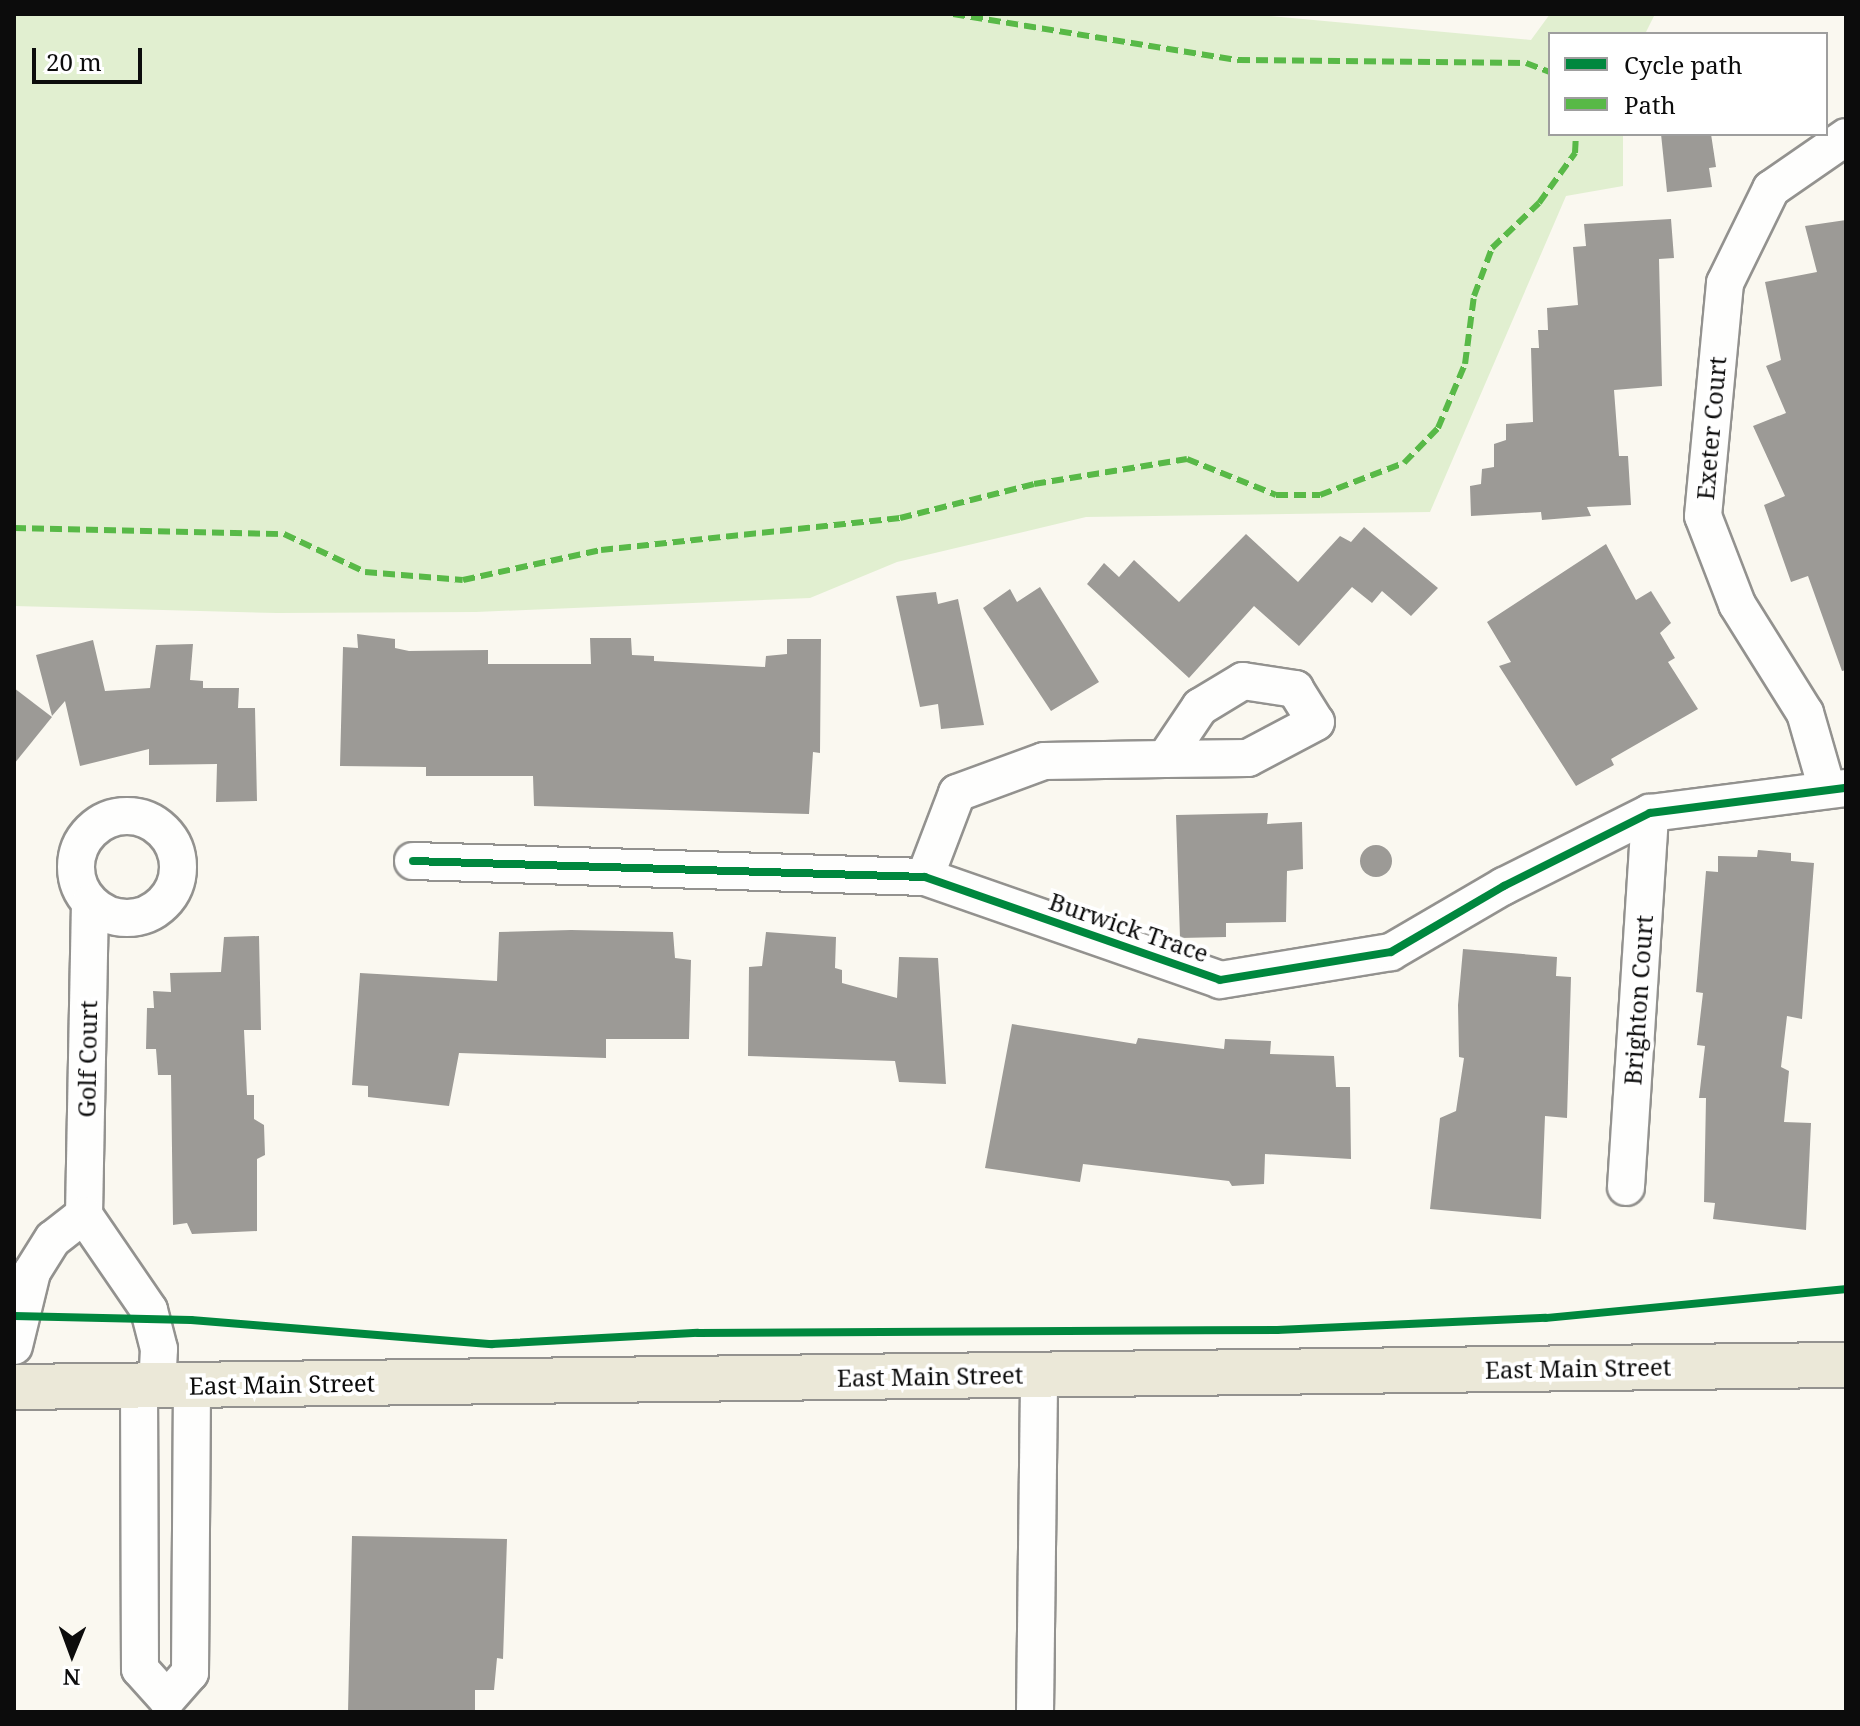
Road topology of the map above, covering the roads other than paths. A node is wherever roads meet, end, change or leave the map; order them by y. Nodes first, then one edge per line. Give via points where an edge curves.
1 (1846, 137) edge
2 (1165, 759) dead end
3 (1836, 788) edge
4 (1650, 813) junction
5 (413, 861) dead end
6 (925, 877) junction
7 (90, 903) dead end
8 (1626, 1187) dead end
9 (84, 1215) junction
10 (14, 1346) edge
11 (1846, 1365) edge
12 (1039, 1375) junction
13 (162, 1385) junction
14 (14, 1387) edge
15 (167, 1708) edge
16 (1035, 1712) edge

1 - 3 street, Exeter Court via 1771,189 1725,283 1703,516 1737,604 1805,713
2 - 6 street via 1044,761 957,793
3 - 4 street, Burwick Trace
4 - 6 street, Burwick Trace via 1504,886 1391,952 1220,980
4 - 8 street, Brighton Court
5 - 6 street, Burwick Trace
7 - 9 street, Golf Court
9 - 10 street via 53,1239 32,1272
9 - 13 street via 149,1310
11 - 12 main road, East Main Street
12 - 13 main road, East Main Street
12 - 16 street
13 - 14 main road, East Main Street
13 - 15 street via 190,1673
13 - 15 street via 140,1669

